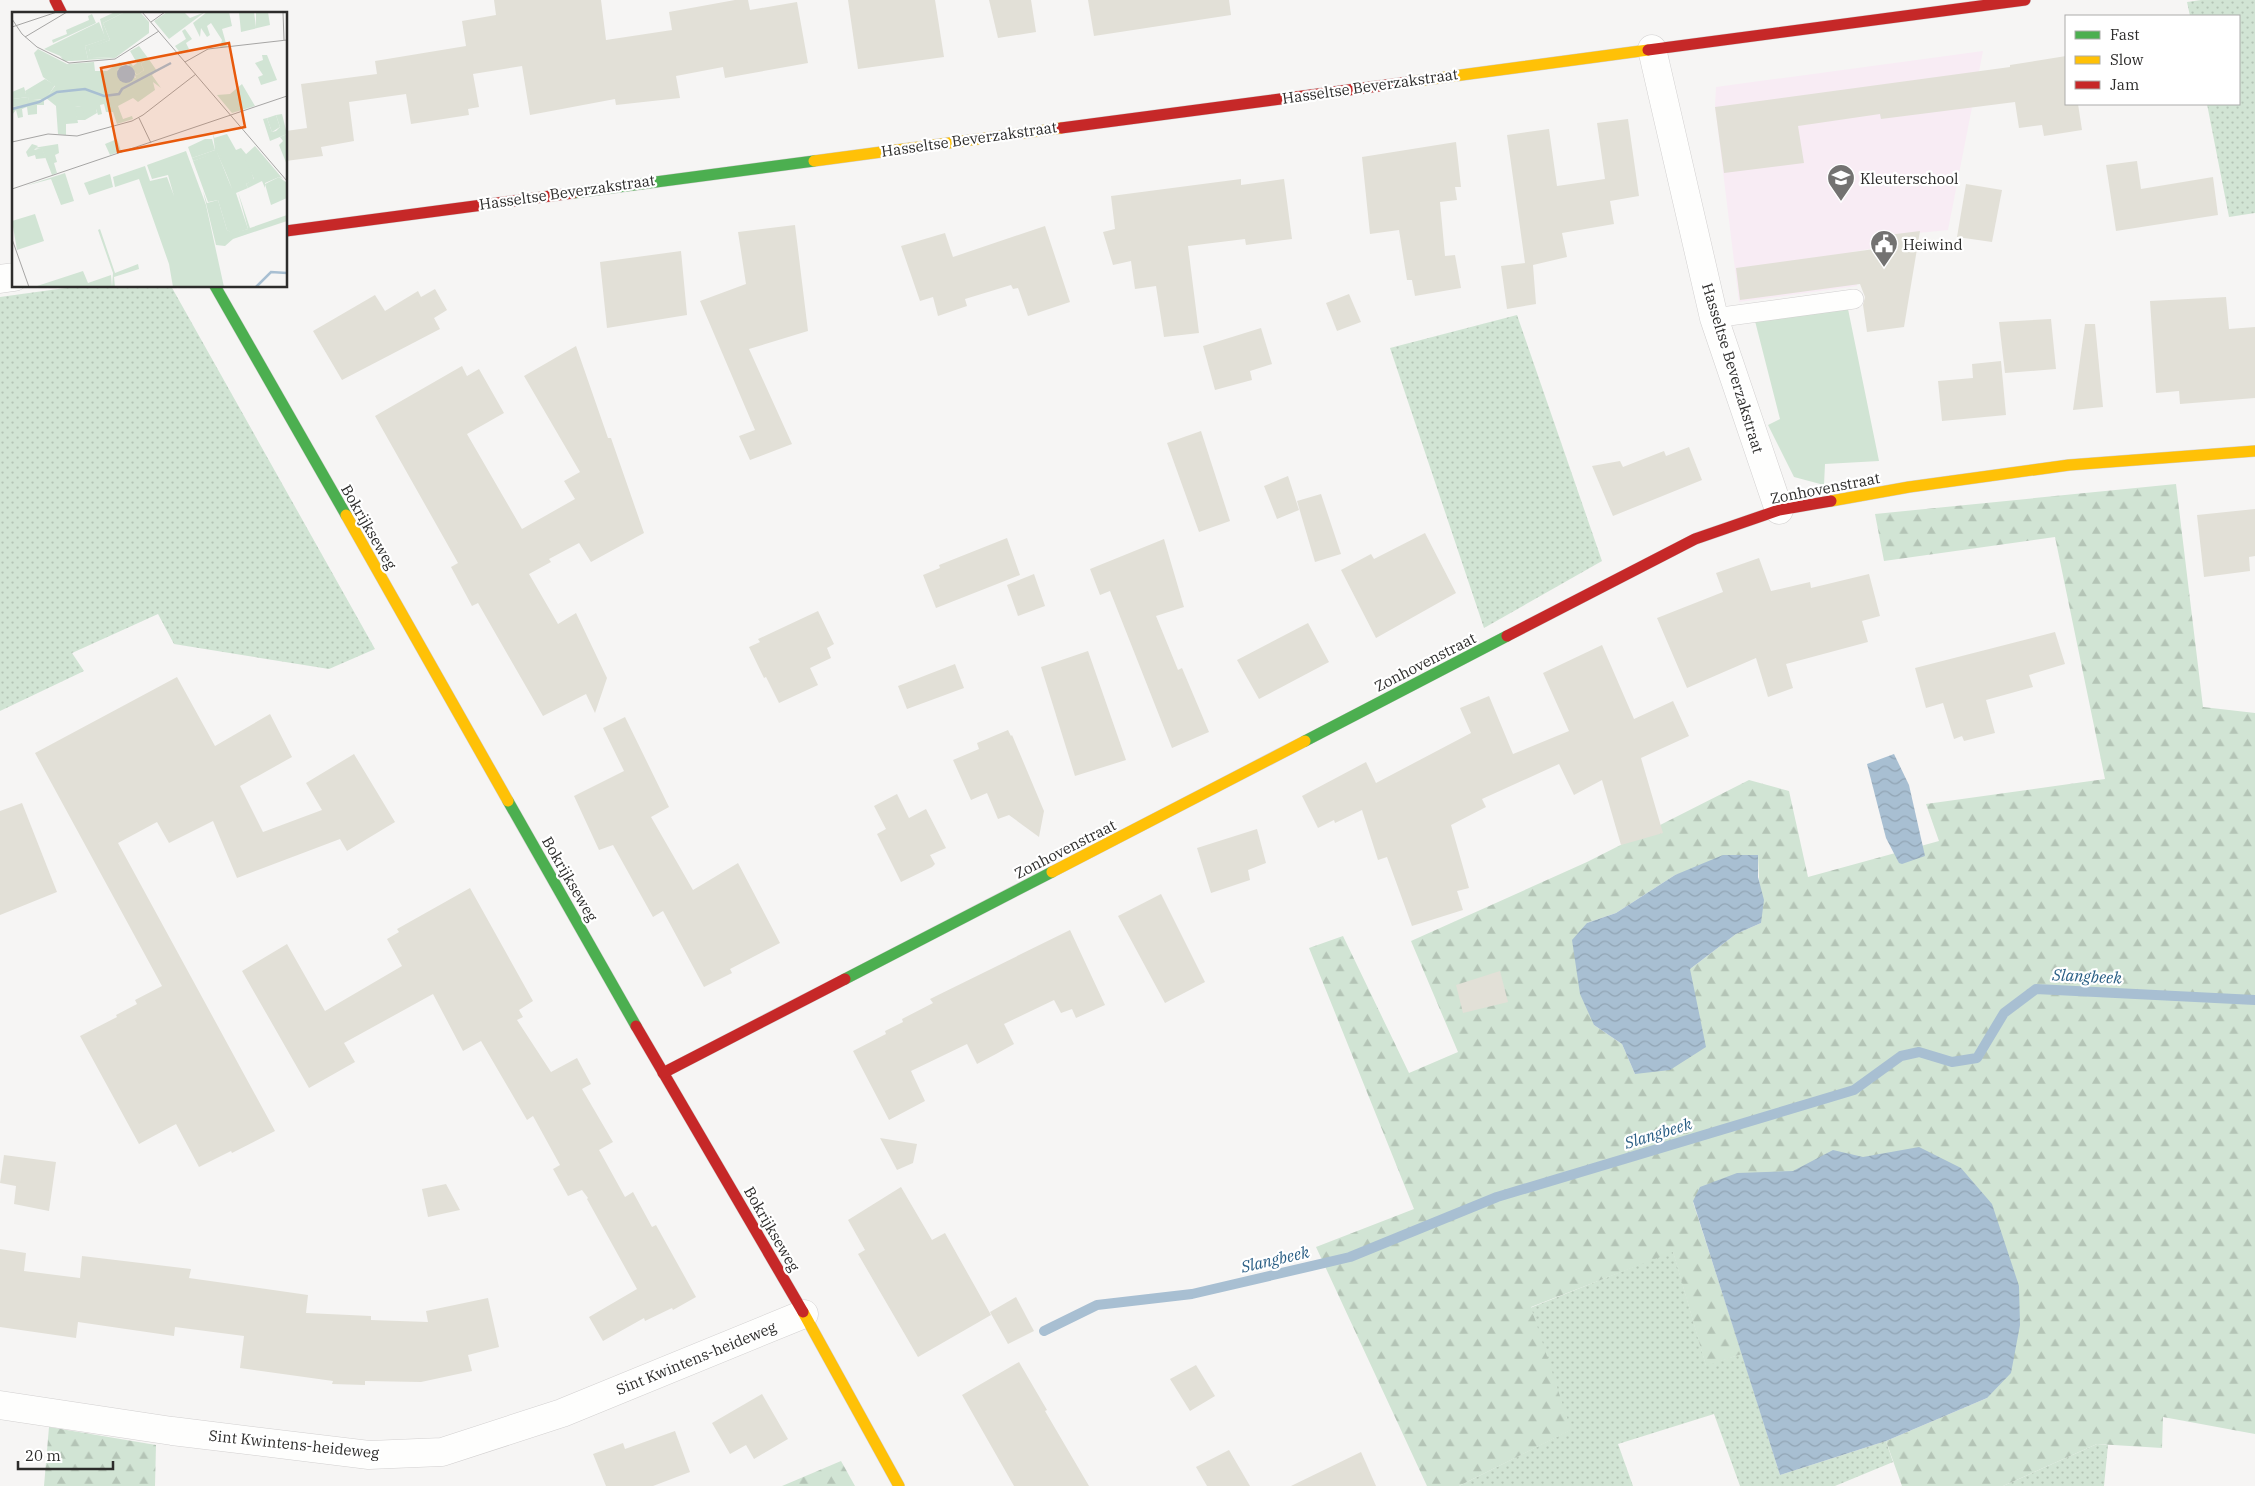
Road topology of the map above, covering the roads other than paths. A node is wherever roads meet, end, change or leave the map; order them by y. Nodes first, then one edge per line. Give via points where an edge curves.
1 (55, 0) edge
2 (2025, 0) edge
3 (61, 12) edge
4 (1652, 49) junction
5 (288, 231) edge
6 (216, 288) edge
7 (1854, 299) dead end
8 (1714, 318) junction
9 (2255, 451) edge
10 (1779, 510) junction
11 (663, 1073) junction
12 (804, 1314) junction
13 (0, 1405) edge
14 (899, 1486) edge

1 - 3 street
2 - 4 street, Hasseltse Beverzakstraat
4 - 5 street, Hasseltse Beverzakstraat
4 - 8 street, Hasseltse Beverzakstraat
6 - 11 street, Bokrijkseweg
7 - 8 lane
8 - 10 street, Hasseltse Beverzakstraat
9 - 10 street, Zonhovenstraat via 2069,465 1909,487
10 - 11 street, Zonhovenstraat via 1695,539
11 - 12 street, Bokrijkseweg
12 - 13 street, Sint Kwintens-heideweg via 562,1413 442,1452 369,1455 172,1431
12 - 14 street, Bokrijkseweg

